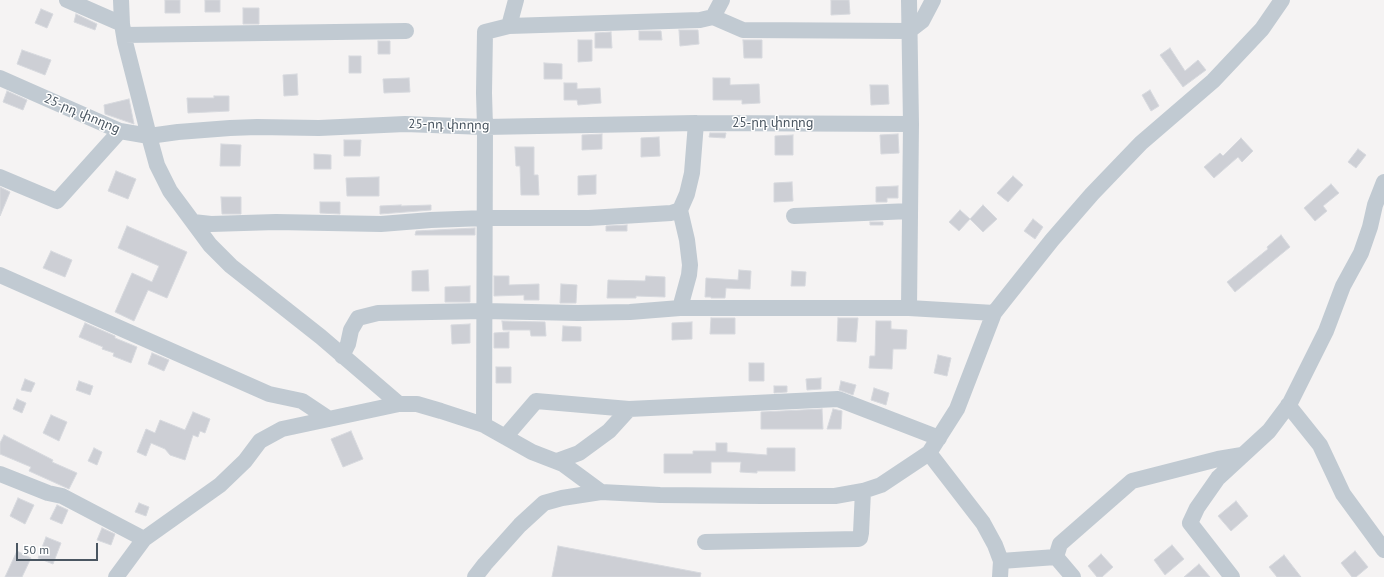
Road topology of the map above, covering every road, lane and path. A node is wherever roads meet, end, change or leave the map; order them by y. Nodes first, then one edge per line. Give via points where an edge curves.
1 (67, 0) edge
2 (121, 0) edge
3 (516, 0) edge
4 (722, 0) edge
5 (909, 0) edge
6 (933, 0) edge
7 (1282, 0) edge
8 (713, 17) junction
9 (509, 26) junction
10 (123, 29) junction
11 (406, 31) dead end
12 (909, 31) junction
13 (0, 78) edge
14 (696, 123) junction
15 (911, 124) junction
16 (485, 126) junction
17 (120, 131) junction
18 (149, 136) junction
19 (0, 177) edge
20 (1384, 182) edge
21 (680, 210) junction
22 (910, 210) junction
23 (794, 216) dead end
24 (485, 218) junction
25 (193, 222) junction
26 (0, 275) edge
27 (680, 308) junction
28 (909, 308) junction
29 (484, 311) junction
30 (994, 313) junction
31 (342, 356) junction
32 (399, 404) junction
33 (1288, 405) junction
34 (629, 409) junction
35 (329, 420) junction
36 (484, 425) junction
37 (505, 437) junction
38 (939, 438) junction
39 (929, 452) junction
40 (1242, 455) junction
41 (557, 461) junction
42 (0, 474) edge
43 (863, 491) junction
44 (601, 492) junction
45 (144, 539) junction
46 (705, 542) dead end
47 (1384, 550) edge
48 (1056, 557) junction
49 (1000, 569) edge
50 (116, 577) edge
51 (475, 577) edge
52 (1073, 577) edge
53 (1232, 577) edge

1 - 10 street
2 - 10 street
3 - 9 street
4 - 8 street
5 - 12 street
6 - 12 street via 922,21
7 - 30 street via 1262,30 1213,81 1141,143 1092,194
8 - 9 street via 700,20
8 - 12 street via 743,30
9 - 16 street via 485,32
10 - 11 street
10 - 18 street
12 - 15 street
13 - 17 street, 25-րդ փողոց
14 - 15 street, 25-րդ փողոց
14 - 16 street, 25-րդ փողոց
14 - 21 street via 692,173
15 - 22 street
16 - 18 street, 25-րդ փողոց via 405,124 319,128 257,127
16 - 24 street
17 - 18 street, 25-րդ փողոց
17 - 19 street via 58,201
18 - 25 street via 170,191
20 - 33 street via 1361,254 1342,286 1326,331
21 - 24 street via 671,213 589,218
21 - 27 street via 690,265
22 - 23 street
22 - 28 street
24 - 25 street via 381,224
24 - 29 street
25 - 31 street via 210,245 231,266
26 - 35 street via 269,394 302,401
27 - 28 street
27 - 29 street via 630,312
28 - 30 street
29 - 31 street via 378,313 358,318
29 - 36 street
30 - 38 street via 957,409
31 - 32 street
32 - 35 street
32 - 36 street via 417,404
33 - 40 street via 1269,430
33 - 47 street via 1320,445 1343,494
34 - 37 street via 536,401
34 - 38 street via 838,399
34 - 41 street via 609,431 579,454
35 - 45 street via 282,429 260,442 220,485
36 - 37 street
37 - 41 street via 532,452
38 - 39 street
39 - 43 street via 881,485
39 - 49 street via 983,523 996,545
40 - 48 street via 1132,481 1060,544
40 - 53 street via 1218,478 1190,523
41 - 44 street
42 - 45 street via 62,496
43 - 44 street via 835,496
43 - 46 street via 861,533 858,540
44 - 51 street via 544,503 520,525
45 - 50 street
48 - 49 street
48 - 52 street

